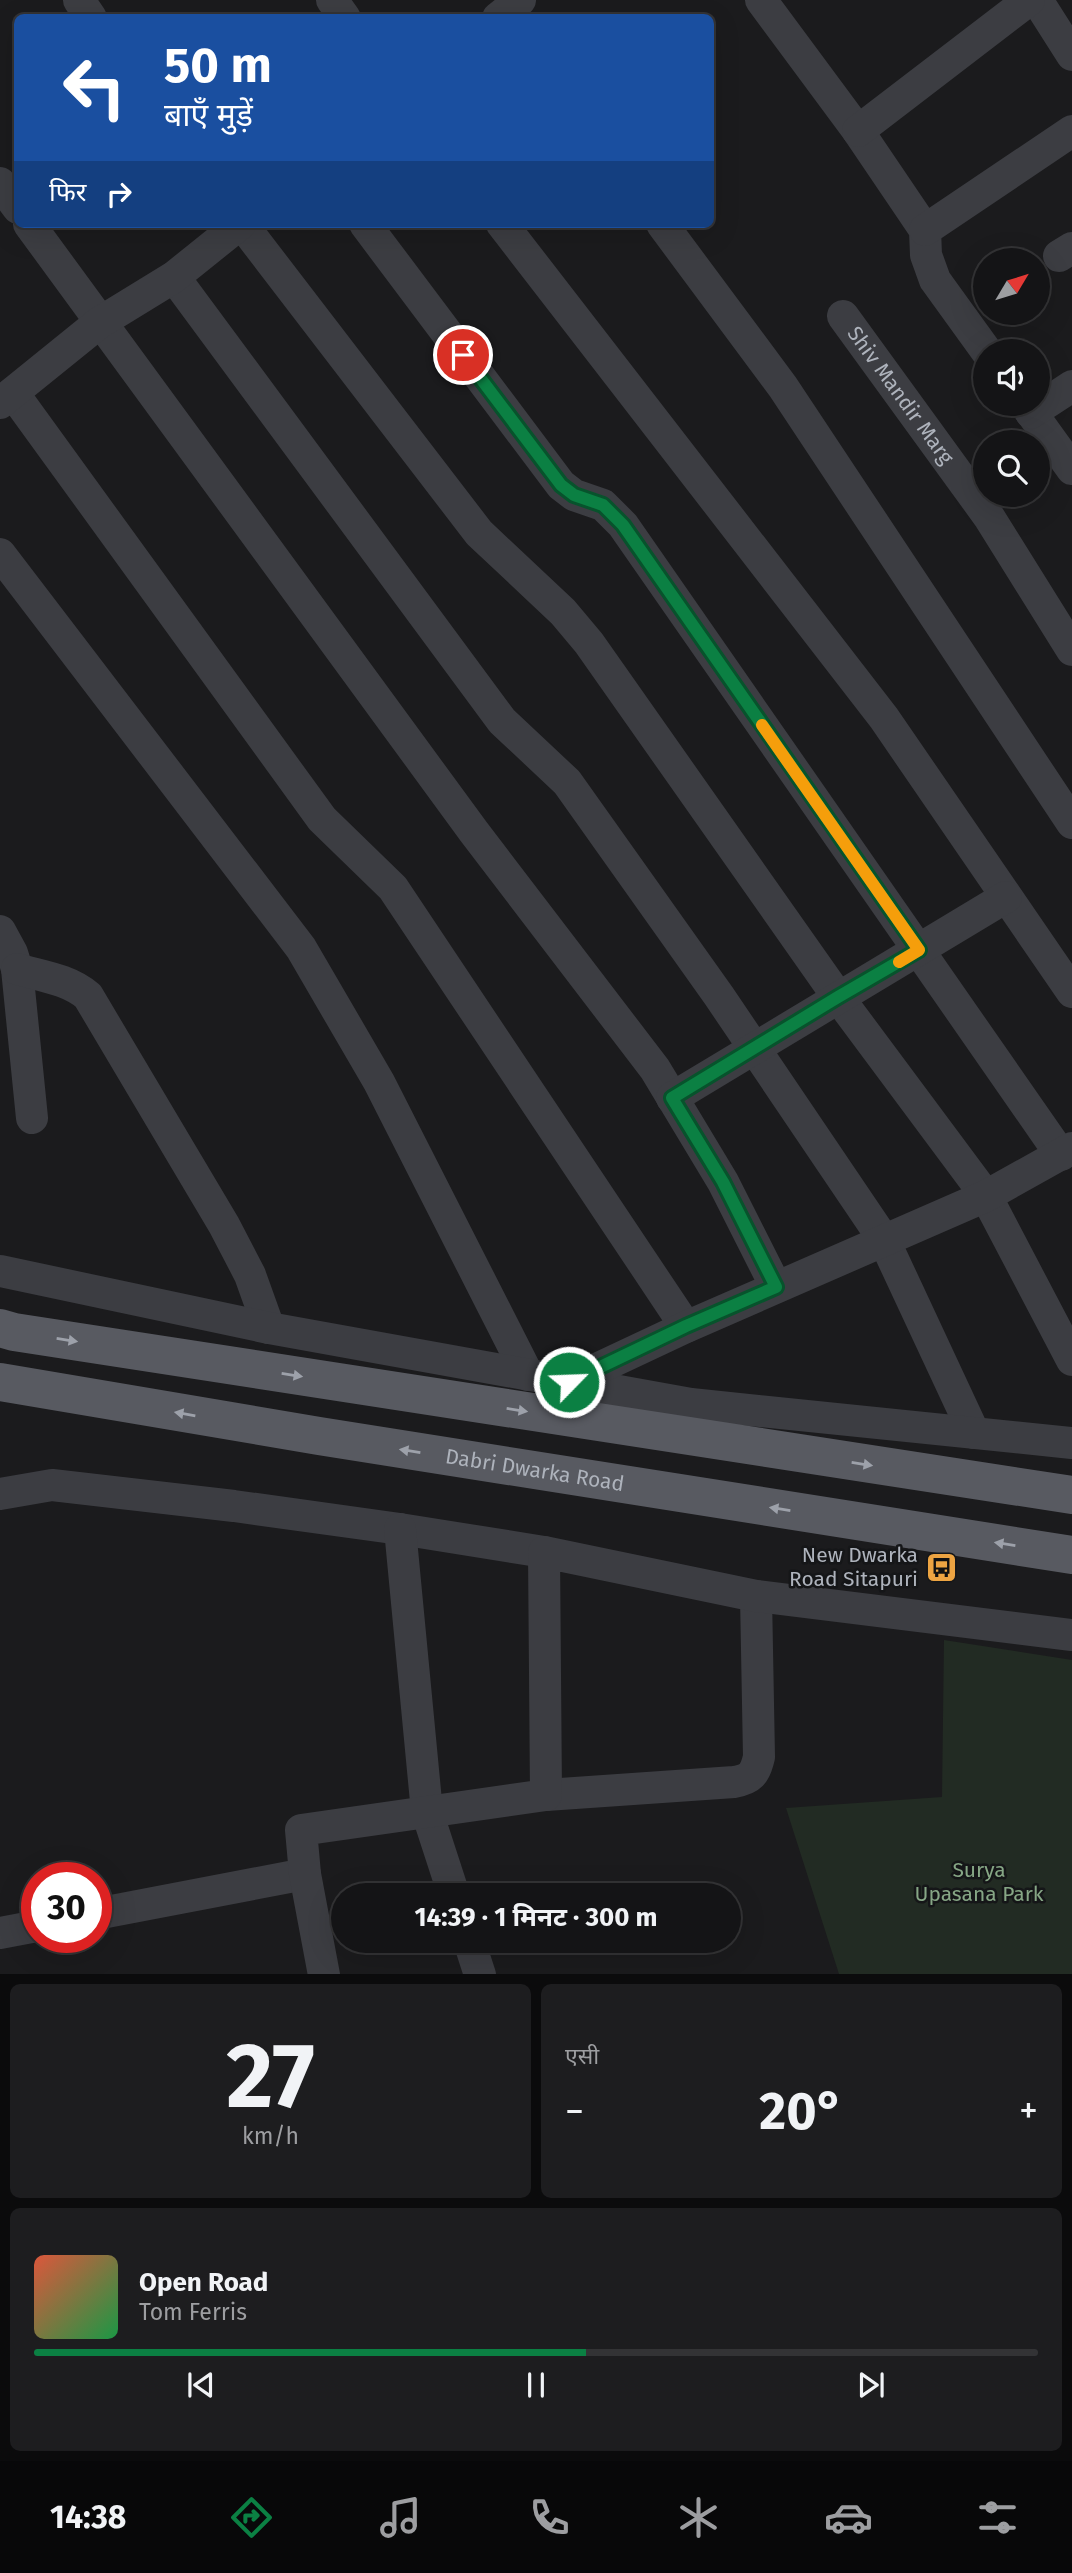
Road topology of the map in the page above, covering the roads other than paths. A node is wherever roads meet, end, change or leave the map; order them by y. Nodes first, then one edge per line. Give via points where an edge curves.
1 (761, 0) edge
2 (1029, 0) edge
3 (1037, 0) edge
4 (1072, 55) edge
5 (858, 131) junction
6 (1072, 131) edge
7 (0, 183) edge
8 (14, 202) edge
9 (32, 228) edge
10 (236, 228) edge
11 (244, 228) edge
12 (368, 228) edge
13 (505, 228) edge
14 (665, 228) edge
15 (925, 230) junction
16 (174, 277) junction
17 (843, 316) dead end
18 (99, 323) junction
19 (978, 339) edge
20 (1072, 386) edge
21 (1050, 397) edge
22 (7, 398) edge
23 (1034, 416) edge
24 (1072, 470) edge
25 (0, 554) edge
26 (1072, 650) edge
27 (1072, 823) edge
28 (1006, 897) junction
29 (0, 931) edge
30 (919, 950) junction
31 (17, 970) junction
32 (1072, 992) edge
33 (838, 997) junction
34 (754, 1047) junction
35 (672, 1098) junction
36 (32, 1118) dead end
37 (1066, 1151) edge
38 (986, 1196) junction
39 (884, 1240) junction
40 (0, 1271) edge
41 (776, 1287) junction
42 (686, 1326) junction
43 (0, 1328) edge
44 (269, 1328) junction
45 (1072, 1360) edge
46 (528, 1375) junction
47 (0, 1382) edge
48 (569, 1382) junction
49 (974, 1433) junction
50 (1072, 1443) edge
51 (0, 1494) edge
52 (1072, 1495) edge
53 (400, 1529) junction
54 (544, 1552) junction
55 (1072, 1555) edge
56 (756, 1596) junction
57 (1072, 1635) edge
58 (546, 1795) junction
59 (427, 1812) junction
60 (305, 1874) junction
61 (450, 1883) edge
62 (112, 1911) edge
63 (21, 1929) edge
64 (0, 1933) edge
65 (473, 1953) edge
66 (324, 1974) edge
67 (480, 1974) edge

1 - 5 street
2 - 5 street
3 - 4 street
5 - 15 street
6 - 15 street
7 - 8 street
9 - 18 street
10 - 16 street
11 - 33 street via 479,533 563,612 589,643
12 - 30 street via 561,485 603,505 623,525
13 - 28 street via 884,718
14 - 27 street via 783,387
15 - 19 street via 926,255 935,280
16 - 18 street
16 - 34 street via 502,721 567,782
17 - 26 street, Shiv Mandir Marg via 989,517
18 - 22 street
18 - 35 street
20 - 21 street
22 - 42 street via 322,819 393,888
23 - 24 street
25 - 46 street via 301,948 379,1082
28 - 30 street
28 - 32 street
29 - 31 street
30 - 33 street
30 - 37 street
31 - 36 street
31 - 44 street via 61,981 88,996 224,1225 250,1275
33 - 34 street
33 - 38 street
34 - 35 street
34 - 39 street
35 - 41 street via 723,1182
37 - 38 street
38 - 39 street
38 - 45 street
39 - 41 street
39 - 49 street
40 - 44 street
41 - 42 street
42 - 48 street
43 -> 52 main road
44 - 46 street
46 - 48 street
55 -> 47 main road, Dabri Dwarka Road
48 - 49 street via 691,1404
49 - 50 street
51 - 53 street via 52,1485
53 - 54 street
53 - 59 street
54 - 56 street
54 - 58 street
56 - 57 street
56 - 58 street via 759,1758 756,1772 748,1780
58 - 59 street
59 - 60 street via 301,1830
59 - 61 street
60 - 62 street
60 - 66 street
63 - 64 street
65 - 67 street

